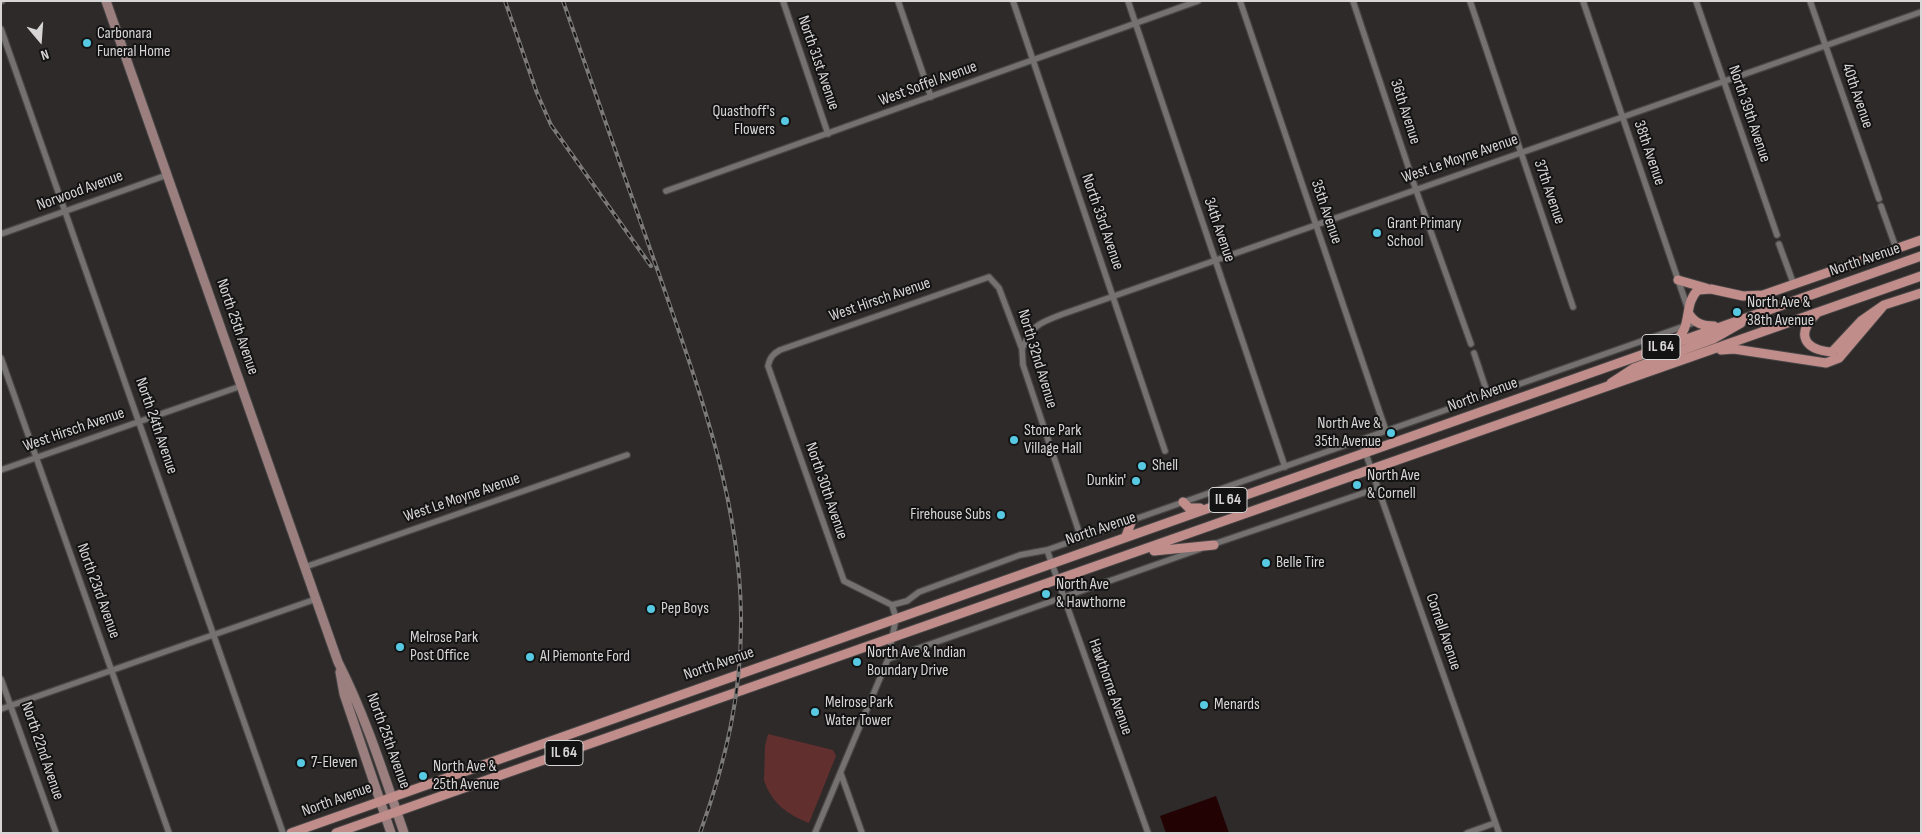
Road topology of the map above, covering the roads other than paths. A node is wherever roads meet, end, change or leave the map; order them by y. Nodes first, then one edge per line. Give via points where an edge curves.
1 (106, 1) edge
2 (783, 1) edge
3 (898, 1) edge
4 (1013, 1) edge
5 (1128, 1) edge
6 (1198, 1) edge
7 (1240, 1) edge
8 (1353, 1) edge
9 (1470, 1) edge
10 (1583, 1) edge
11 (1696, 1) edge
12 (1810, 1) edge
13 (1921, 12) edge
14 (1135, 24) junction
15 (1, 29) edge
16 (1825, 46) junction
17 (1034, 61) junction
18 (1723, 81) junction
19 (931, 98) junction
20 (1622, 117) junction
21 (828, 134) junction
22 (1521, 153) junction
23 (167, 175) junction
24 (1416, 190) junction
25 (666, 191) dead end
26 (1879, 199) dead end
27 (1881, 206) dead end
28 (65, 211) junction
29 (1316, 225) junction
30 (1, 234) edge
31 (1778, 235) dead end
32 (1921, 240) edge
33 (1780, 244) dead end
34 (1896, 248) junction
35 (1921, 256) edge
36 (1215, 260) junction
37 (989, 276) joint
38 (1921, 276) edge
39 (1678, 280) junction
40 (1794, 285) junction
41 (1711, 289) junction
42 (1921, 293) edge
43 (1112, 296) junction
44 (1884, 305) junction
45 (1573, 307) dead end
46 (1759, 312) junction
47 (1818, 312) junction
48 (1690, 314) junction
49 (1691, 323) junction
50 (1721, 326) junction
51 (1672, 343) junction
52 (1471, 344) dead end
53 (1022, 349) junction
54 (780, 350) joint
55 (1711, 350) junction
56 (1474, 352) dead end
57 (1, 358) edge
58 (242, 386) junction
59 (1607, 387) junction
60 (1488, 395) junction
61 (140, 422) junction
62 (1386, 431) junction
63 (1361, 440) junction
64 (1165, 452) dead end
65 (1365, 452) junction
66 (627, 455) dead end
67 (36, 458) junction
68 (1285, 467) junction
69 (1, 470) edge
70 (1372, 470) junction
71 (1378, 488) junction
72 (1182, 499) junction
73 (1206, 508) junction
74 (1132, 520) junction
75 (1126, 536) junction
76 (1081, 538) junction
77 (1214, 544) junction
78 (1047, 550) junction
79 (1129, 555) junction
80 (1052, 562) junction
81 (305, 567) junction
82 (1058, 580) junction
83 (1064, 598) junction
84 (316, 599) junction
85 (892, 605) junction
86 (896, 618) junction
87 (214, 635) junction
88 (893, 637) junction
89 (888, 659) junction
90 (338, 662) junction
91 (112, 671) junction
92 (1, 679) edge
93 (11, 706) junction
94 (1, 709) edge
95 (548, 741) junction
96 (554, 757) junction
97 (488, 762) junction
98 (840, 774) junction
99 (494, 778) junction
100 (392, 797) junction
101 (381, 801) junction
102 (397, 811) junction
103 (385, 815) junction
104 (1495, 823) junction
105 (56, 833) edge
106 (169, 833) edge
107 (283, 833) edge
108 (292, 833) edge
109 (336, 833) edge
110 (391, 833) edge
111 (404, 833) edge
112 (814, 833) edge
113 (862, 833) edge
114 (1148, 833) edge
115 (1467, 833) edge
116 (1499, 833) edge

1 - 23 main road, North 25th Avenue
2 - 21 street, North 31st Avenue
3 - 19 street
4 - 17 street, North 33rd Avenue
5 - 14 street, 34th Avenue
6 - 14 street, West Soffel Avenue
7 - 29 street, 35th Avenue
8 - 24 street, 36th Avenue
9 - 22 street, 37th Avenue
10 - 20 street, 38th Avenue
11 - 18 street, North 39th Avenue
12 - 16 street, 40th Avenue
13 - 16 street, West Le Moyne Avenue
14 - 17 street, West Soffel Avenue
14 - 36 street, 34th Avenue
15 - 28 street, North 24th Avenue
16 - 18 street, West Le Moyne Avenue
16 - 26 street, 40th Avenue
17 - 19 street, West Soffel Avenue
17 - 43 street, North 33rd Avenue
18 - 20 street, West Le Moyne Avenue
18 - 31 street, North 39th Avenue
19 - 21 street, West Soffel Avenue
20 - 22 street, West Le Moyne Avenue
20 - 39 street, 38th Avenue
21 - 25 street, West Soffel Avenue
22 - 24 street, West Le Moyne Avenue
22 - 45 street, 37th Avenue
23 - 28 street, Norwood Avenue
23 - 58 main road, North 25th Avenue
24 - 29 street, West Le Moyne Avenue
24 - 52 street, 36th Avenue
27 - 34 street
28 - 30 street, Norwood Avenue
28 - 61 street, North 24th Avenue
29 - 36 street, West Le Moyne Avenue
29 - 62 street, 35th Avenue
32 - 34 main road
33 - 40 street
34 - 40 main road
35 - 46 main road, North Avenue / IL 64
36 - 43 street, West Le Moyne Avenue
36 - 68 street, 34th Avenue
37 - 53 street, North 32nd Avenue via 999,288
37 - 54 street, West Hirsch Avenue
38 - 47 main road, North Avenue / IL 64
39 - 41 main road
39 - 48 street, 38th Avenue
40 - 41 main road via 1753,296
41 - 48 main road via 1703,288 1693,295
42 - 44 main road
43 - 53 street, West Le Moyne Avenue via 1040,323 1028,335
43 - 64 street, North 33rd Avenue
44 - 47 main road via 1861,322 1832,352 1817,351 1806,343 1804,332
44 - 55 main road via 1839,358 1826,363 1734,349
46 - 50 main road, North Avenue / IL 64
46 - 59 main road via 1713,339 1634,368
47 - 55 main road, North Avenue / IL 64
48 - 49 main road
49 - 50 main road
49 - 51 main road
49 - 60 street, North Avenue
50 - 51 main road, North Avenue / IL 64
51 - 65 main road, North Avenue / IL 64
53 - 76 street, North 32nd Avenue via 1023,365
54 - 85 street, North 30th Avenue via 769,358 768,366 844,581
55 - 59 main road, North Avenue / IL 64
56 - 60 street
57 - 67 street, North 23rd Avenue
58 - 61 street, West Hirsch Avenue
58 - 81 main road, North 25th Avenue
59 - 70 main road, North Avenue / IL 64
60 - 62 street, North Avenue
61 - 67 street, West Hirsch Avenue
61 - 87 street, North 24th Avenue
62 - 63 street, North Avenue
63 - 65 street, Cornell Avenue
63 - 68 street, North Avenue
65 - 70 street, Cornell Avenue
65 - 73 main road, North Avenue / IL 64
66 - 81 street, West Le Moyne Avenue
67 - 69 street, West Hirsch Avenue
67 - 91 street, North 23rd Avenue
68 - 72 street, North Avenue
70 - 71 street, Cornell Avenue
70 - 79 main road, North Avenue / IL 64
71 - 77 street
71 - 104 street, Cornell Avenue
72 - 73 main road via 1190,508
72 - 74 street, North Avenue
73 - 75 main road, North Avenue / IL 64
74 - 75 main road
74 - 76 street, North Avenue
75 - 80 main road, North Avenue / IL 64
76 - 78 street, North Avenue
77 - 79 main road
77 - 83 street
78 - 80 street, Hawthorne Avenue
78 - 85 street, North Avenue via 1020,555
79 - 82 main road, North Avenue / IL 64
80 - 82 street, Hawthorne Avenue
80 - 86 main road, North Avenue / IL 64
81 - 84 main road, North 25th Avenue
82 - 83 street, Hawthorne Avenue
82 - 88 main road, North Avenue / IL 64
83 - 89 street
83 - 114 street, Hawthorne Avenue
84 - 87 street
84 - 90 main road, North 25th Avenue
85 - 86 street
86 - 88 street
86 - 95 main road, North Avenue / IL 64
87 - 91 street
87 - 107 street, North 24th Avenue
88 - 89 street
88 - 96 main road, North Avenue / IL 64
89 - 98 street
90 - 100 main road, North 25th Avenue via 358,702
90 - 101 main road, North 25th Avenue via 344,694
91 - 93 street
91 - 106 street, North 23rd Avenue
92 - 93 street, North 22nd Avenue
93 - 94 street
93 - 105 street, North 22nd Avenue
95 - 96 main road
95 - 97 main road, North Avenue / IL 64
96 - 99 main road, North Avenue / IL 64
97 - 99 main road
97 - 100 main road, North Avenue / IL 64
98 - 112 street
98 - 113 street
99 - 102 main road, North Avenue / IL 64
100 - 101 main road, North Avenue / IL 64
100 - 102 main road, North 25th Avenue
101 - 103 main road, North 25th Avenue
101 - 108 main road, North Avenue / IL 64
102 - 103 main road, North Avenue / IL 64
102 - 111 main road, North 25th Avenue
103 - 109 main road, North Avenue / IL 64
103 - 110 main road, North 25th Avenue
104 - 115 street
104 - 116 street, Cornell Avenue

